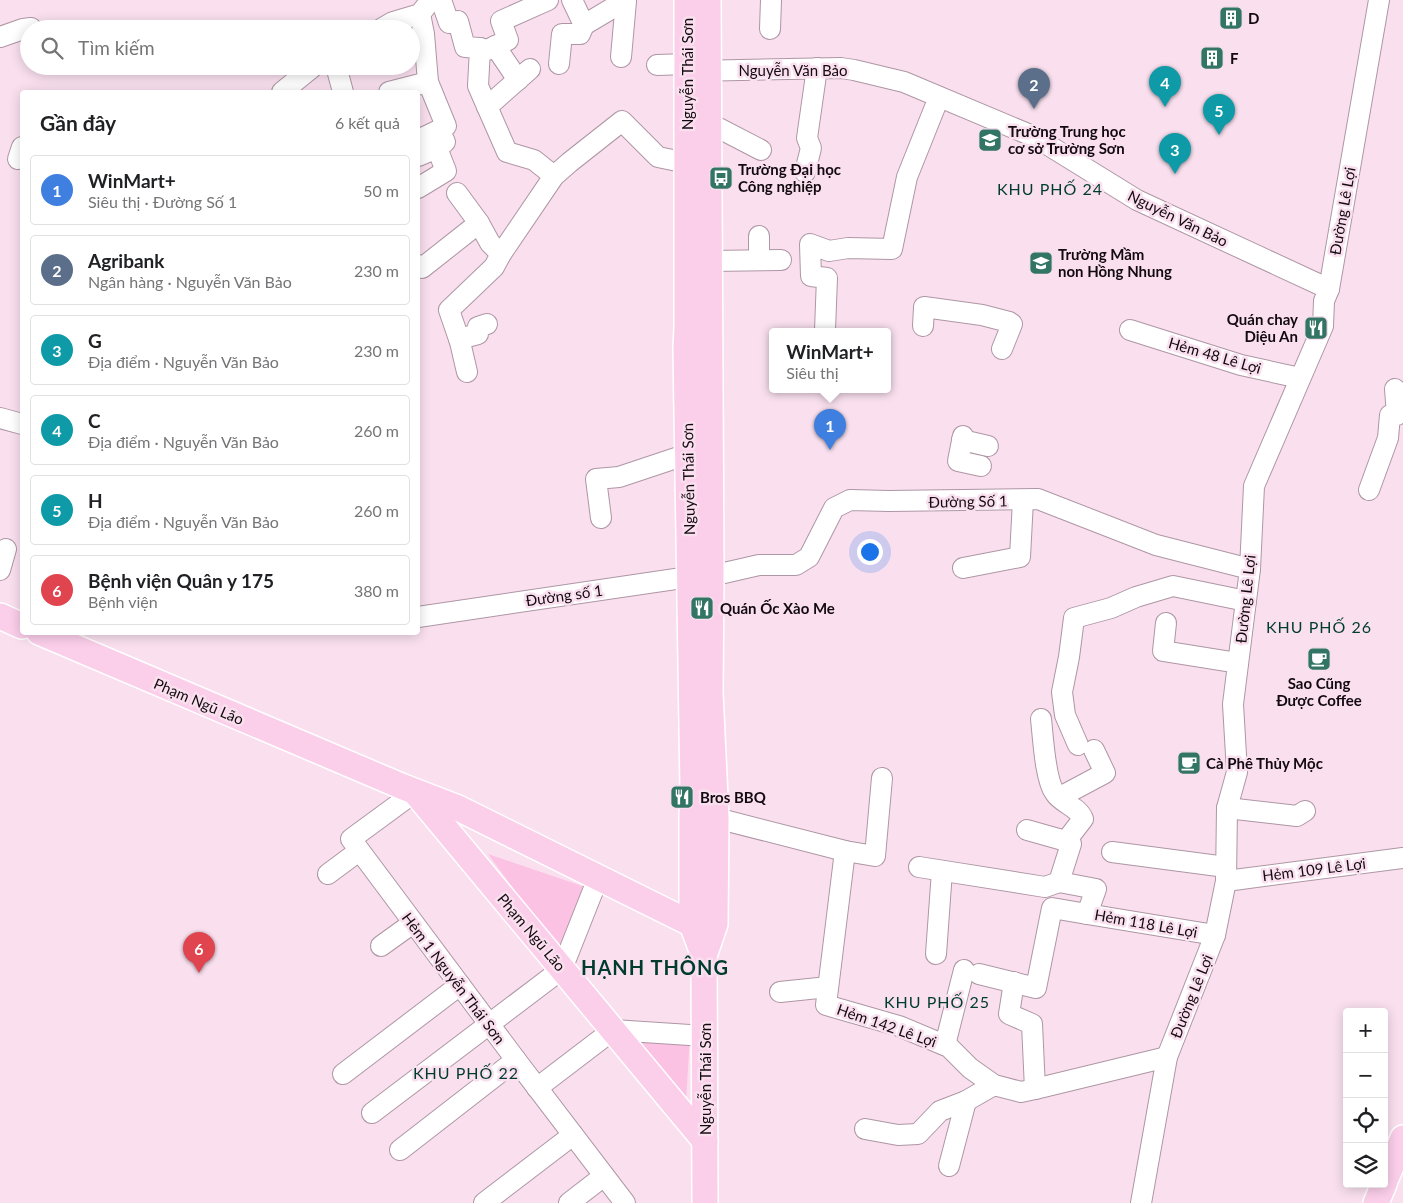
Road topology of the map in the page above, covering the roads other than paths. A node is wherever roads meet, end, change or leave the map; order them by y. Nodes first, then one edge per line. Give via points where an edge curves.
1 (440, 0) edge
2 (548, 0) edge
3 (572, 0) edge
4 (626, 0) edge
5 (687, 0) edge
6 (708, 0) edge
7 (771, 0) edge
8 (1379, 0) edge
9 (425, 7) edge
10 (397, 20) edge
11 (584, 26) junction
12 (770, 29) dead end
13 (20, 30) edge
14 (0, 37) edge
15 (487, 47) junction
16 (621, 56) dead end
17 (559, 64) dead end
18 (657, 65) dead end
19 (694, 68) junction
20 (816, 68) junction
21 (303, 75) edge
22 (338, 75) edge
23 (428, 82) junction
24 (284, 90) edge
25 (342, 90) edge
26 (397, 90) edge
27 (938, 97) junction
28 (487, 107) junction
29 (709, 122) junction
30 (438, 139) junction
31 (420, 140) edge
32 (761, 150) dead end
33 (420, 154) edge
34 (687, 163) junction
35 (805, 172) dead end
36 (554, 176) junction
37 (420, 187) edge
38 (457, 193) dead end
39 (479, 223) junction
40 (759, 236) dead end
41 (501, 254) junction
42 (759, 260) junction
43 (781, 260) dead end
44 (709, 261) junction
45 (420, 266) edge
46 (1329, 289) junction
47 (488, 324) dead end
48 (923, 326) dead end
49 (825, 328) edge
50 (1130, 330) dead end
51 (459, 338) junction
52 (1002, 349) dead end
53 (467, 372) dead end
54 (1300, 378) junction
55 (1395, 389) dead end
56 (0, 418) edge
57 (20, 423) edge
58 (988, 446) dead end
59 (688, 454) junction
60 (981, 466) dead end
61 (1369, 490) dead end
62 (1023, 500) junction
63 (601, 518) dead end
64 (6, 549) dead end
65 (962, 568) dead end
66 (1250, 569) junction
67 (0, 570) edge
68 (700, 576) junction
69 (1246, 602) junction
70 (0, 616) edge
71 (420, 617) edge
72 (1166, 623) dead end
73 (20, 625) edge
74 (52, 635) edge
75 (1238, 663) junction
76 (1041, 719) dead end
77 (882, 778) dead end
78 (416, 792) junction
79 (1060, 797) junction
80 (1227, 808) junction
81 (1305, 811) dead end
82 (716, 818) junction
83 (1027, 830) dead end
84 (1066, 841) junction
85 (359, 851) junction
86 (845, 851) junction
87 (1112, 852) dead end
88 (1403, 858) edge
89 (919, 867) dead end
90 (942, 871) junction
91 (328, 874) dead end
92 (1226, 874) junction
93 (598, 878) junction
94 (1059, 882) junction
95 (1087, 914) junction
96 (413, 923) junction
97 (692, 924) junction
98 (1215, 935) junction
99 (381, 946) dead end
100 (936, 954) dead end
101 (704, 956) junction
102 (562, 969) junction
103 (1014, 982) junction
104 (460, 985) junction
105 (780, 992) dead end
106 (827, 996) junction
107 (489, 1025) junction
108 (613, 1030) junction
109 (704, 1036) junction
110 (944, 1045) junction
111 (1166, 1057) junction
112 (516, 1060) junction
113 (343, 1074) dead end
114 (994, 1085) junction
115 (537, 1088) junction
116 (1035, 1089) junction
117 (966, 1101) junction
118 (372, 1113) dead end
119 (865, 1130) dead end
120 (573, 1135) junction
121 (1403, 1138) edge
122 (705, 1141) junction
123 (400, 1150) dead end
124 (949, 1166) dead end
125 (1388, 1174) edge
126 (604, 1176) junction
127 (1382, 1188) edge
128 (484, 1203) edge
129 (569, 1203) edge
130 (625, 1203) edge
131 (705, 1203) edge
132 (1141, 1203) edge
133 (1376, 1203) edge

1 - 15 street via 449,23 458,21 465,47
2 - 15 street via 501,21 508,40
3 - 11 street
4 - 11 street
4 - 16 street
5 - 19 main road, Nguyễn Thái Sơn
6 - 19 main road, Nguyễn Thái Sơn
7 - 12 street
8 - 46 street, Đường Lê Lợi
9 - 10 street
9 - 23 street
11 - 17 street via 580,34 562,34
13 - 14 street
15 - 28 street via 478,86
15 - 28 street via 524,74
18 - 19 street, Nguyễn Văn Bảo
19 - 20 street, Nguyễn Văn Bảo
19 - 29 main road, Nguyễn Thái Sơn
19 - 34 main road, Nguyễn Thái Sơn
20 - 27 street, Nguyễn Văn Bảo via 854,70 904,82
20 - 35 street via 807,138 811,148
21 - 24 street
22 - 25 street
23 - 26 street
23 - 30 street via 446,126
27 - 46 street, Nguyễn Văn Bảo via 1035,137 1137,200
27 - 49 street via 907,177 892,249 829,251 810,244 811,276 827,278
28 - 36 street via 507,152 534,160
29 - 32 street
29 - 44 main road, Nguyễn Thái Sơn
30 - 31 street
30 - 33 street
30 - 37 street via 446,171
34 - 36 street via 658,157 622,120
34 - 59 main road, Nguyễn Thái Sơn
36 - 41 street
38 - 39 street
39 - 41 street via 490,243
39 - 45 street
40 - 42 street
41 - 51 street via 494,266 449,310
42 - 43 street
42 - 44 street
44 - 68 main road, Nguyễn Thái Sơn
46 - 54 street, Đường Lê Lợi via 1324,301 1323,326
47 - 51 street via 478,328 478,334
48 - 52 street via 924,307 1009,322 1012,324
50 - 54 street, Hẻm 48 Lê Lợi via 1241,364
51 - 53 street
54 - 66 street, Đường Lê Lợi via 1254,486
55 - 61 street via 1397,415 1390,415 1388,438
56 - 57 street
58 - 60 street via 963,438 958,461
59 - 63 street via 619,477 596,479
59 - 68 main road, Nguyễn Thái Sơn
62 - 65 street via 1020,557
62 - 66 street, Đường Số 1 via 1038,499 1156,546
62 - 68 street, Đường Số 1 via 850,500 834,508 809,557 796,565 759,565
64 - 67 street
66 - 69 street, Đường Lê Lợi
68 - 71 street, Đường số 1
68 - 82 main road, Nguyễn Thái Sơn
68 - 97 main road, Nguyễn Thái Sơn
69 - 75 street, Đường Lê Lợi
69 - 79 street via 1173,586 1074,618 1062,692 1065,715 1105,772
70 - 73 main road
72 - 75 street via 1163,651
74 - 78 main road, Phạm Ngũ Lão
75 - 80 street, Đường Lê Lợi via 1233,704 1237,772
76 - 79 street via 1048,776
77 - 86 street via 875,856
78 - 85 street via 351,839
78 - 93 main road, Phạm Ngũ Lão via 458,808
78 - 102 main road, Phạm Ngũ Lão
79 - 84 street via 1081,814 1083,820
80 - 81 street via 1298,816
80 - 92 street, Đường Lê Lợi
82 - 86 street
82 - 101 main road, Nguyễn Thái Sơn via 715,924
83 - 84 street
84 - 94 street via 1071,844
85 - 91 street
85 - 96 street, Hẻm 1 Nguyễn Thái Sơn
86 - 106 street
87 - 92 street, Hẻm 109 Lê Lợi
88 - 92 street, Hẻm 109 Lê Lợi
89 - 90 street
90 - 94 street via 1045,887
90 - 100 street
92 - 98 street, Đường Lê Lợi
93 - 97 main road, Phạm Ngũ Lão
93 - 102 street
94 - 95 street, Hẻm 118 Lê Lợi via 1096,889
95 - 98 street, Hẻm 118 Lê Lợi
95 - 103 street via 1052,908 1036,988
96 - 99 street
96 - 104 street, Hẻm 1 Nguyễn Thái Sơn
97 - 101 main road, Nguyễn Thái Sơn
98 - 111 street, Đường Lê Lợi
101 - 109 main road, Nguyễn Thái Sơn
102 - 107 street
102 - 108 main road, Phạm Ngũ Lão
103 - 110 street via 972,972
103 - 116 street via 1009,1014 1032,1024
104 - 107 street, Hẻm 1 Nguyễn Thái Sơn
104 - 113 street
105 - 106 street
106 - 110 street, Hẻm 142 Lê Lợi
107 - 112 street, Hẻm 1 Nguyễn Thái Sơn
107 - 118 street
108 - 109 street
108 - 115 street
108 - 122 main road, Phạm Ngũ Lão
109 - 122 main road, Nguyễn Thái Sơn
110 - 114 street, Hẻm 142 Lê Lợi
111 - 116 street
111 - 132 street, Đường Lê Lợi
112 - 115 street, Hẻm 1 Nguyễn Thái Sơn
112 - 123 street
114 - 116 street via 1021,1092
114 - 117 street
115 - 120 street, Hẻm 1 Nguyễn Thái Sơn
117 - 119 street via 940,1111 918,1134 898,1135
117 - 124 street
120 - 126 street, Hẻm 1 Nguyễn Thái Sơn
120 - 128 street
121 - 125 main road
122 - 131 main road, Nguyễn Thái Sơn
126 - 129 street
126 - 130 street, Hẻm 1 Nguyễn Thái Sơn
127 - 133 main road

